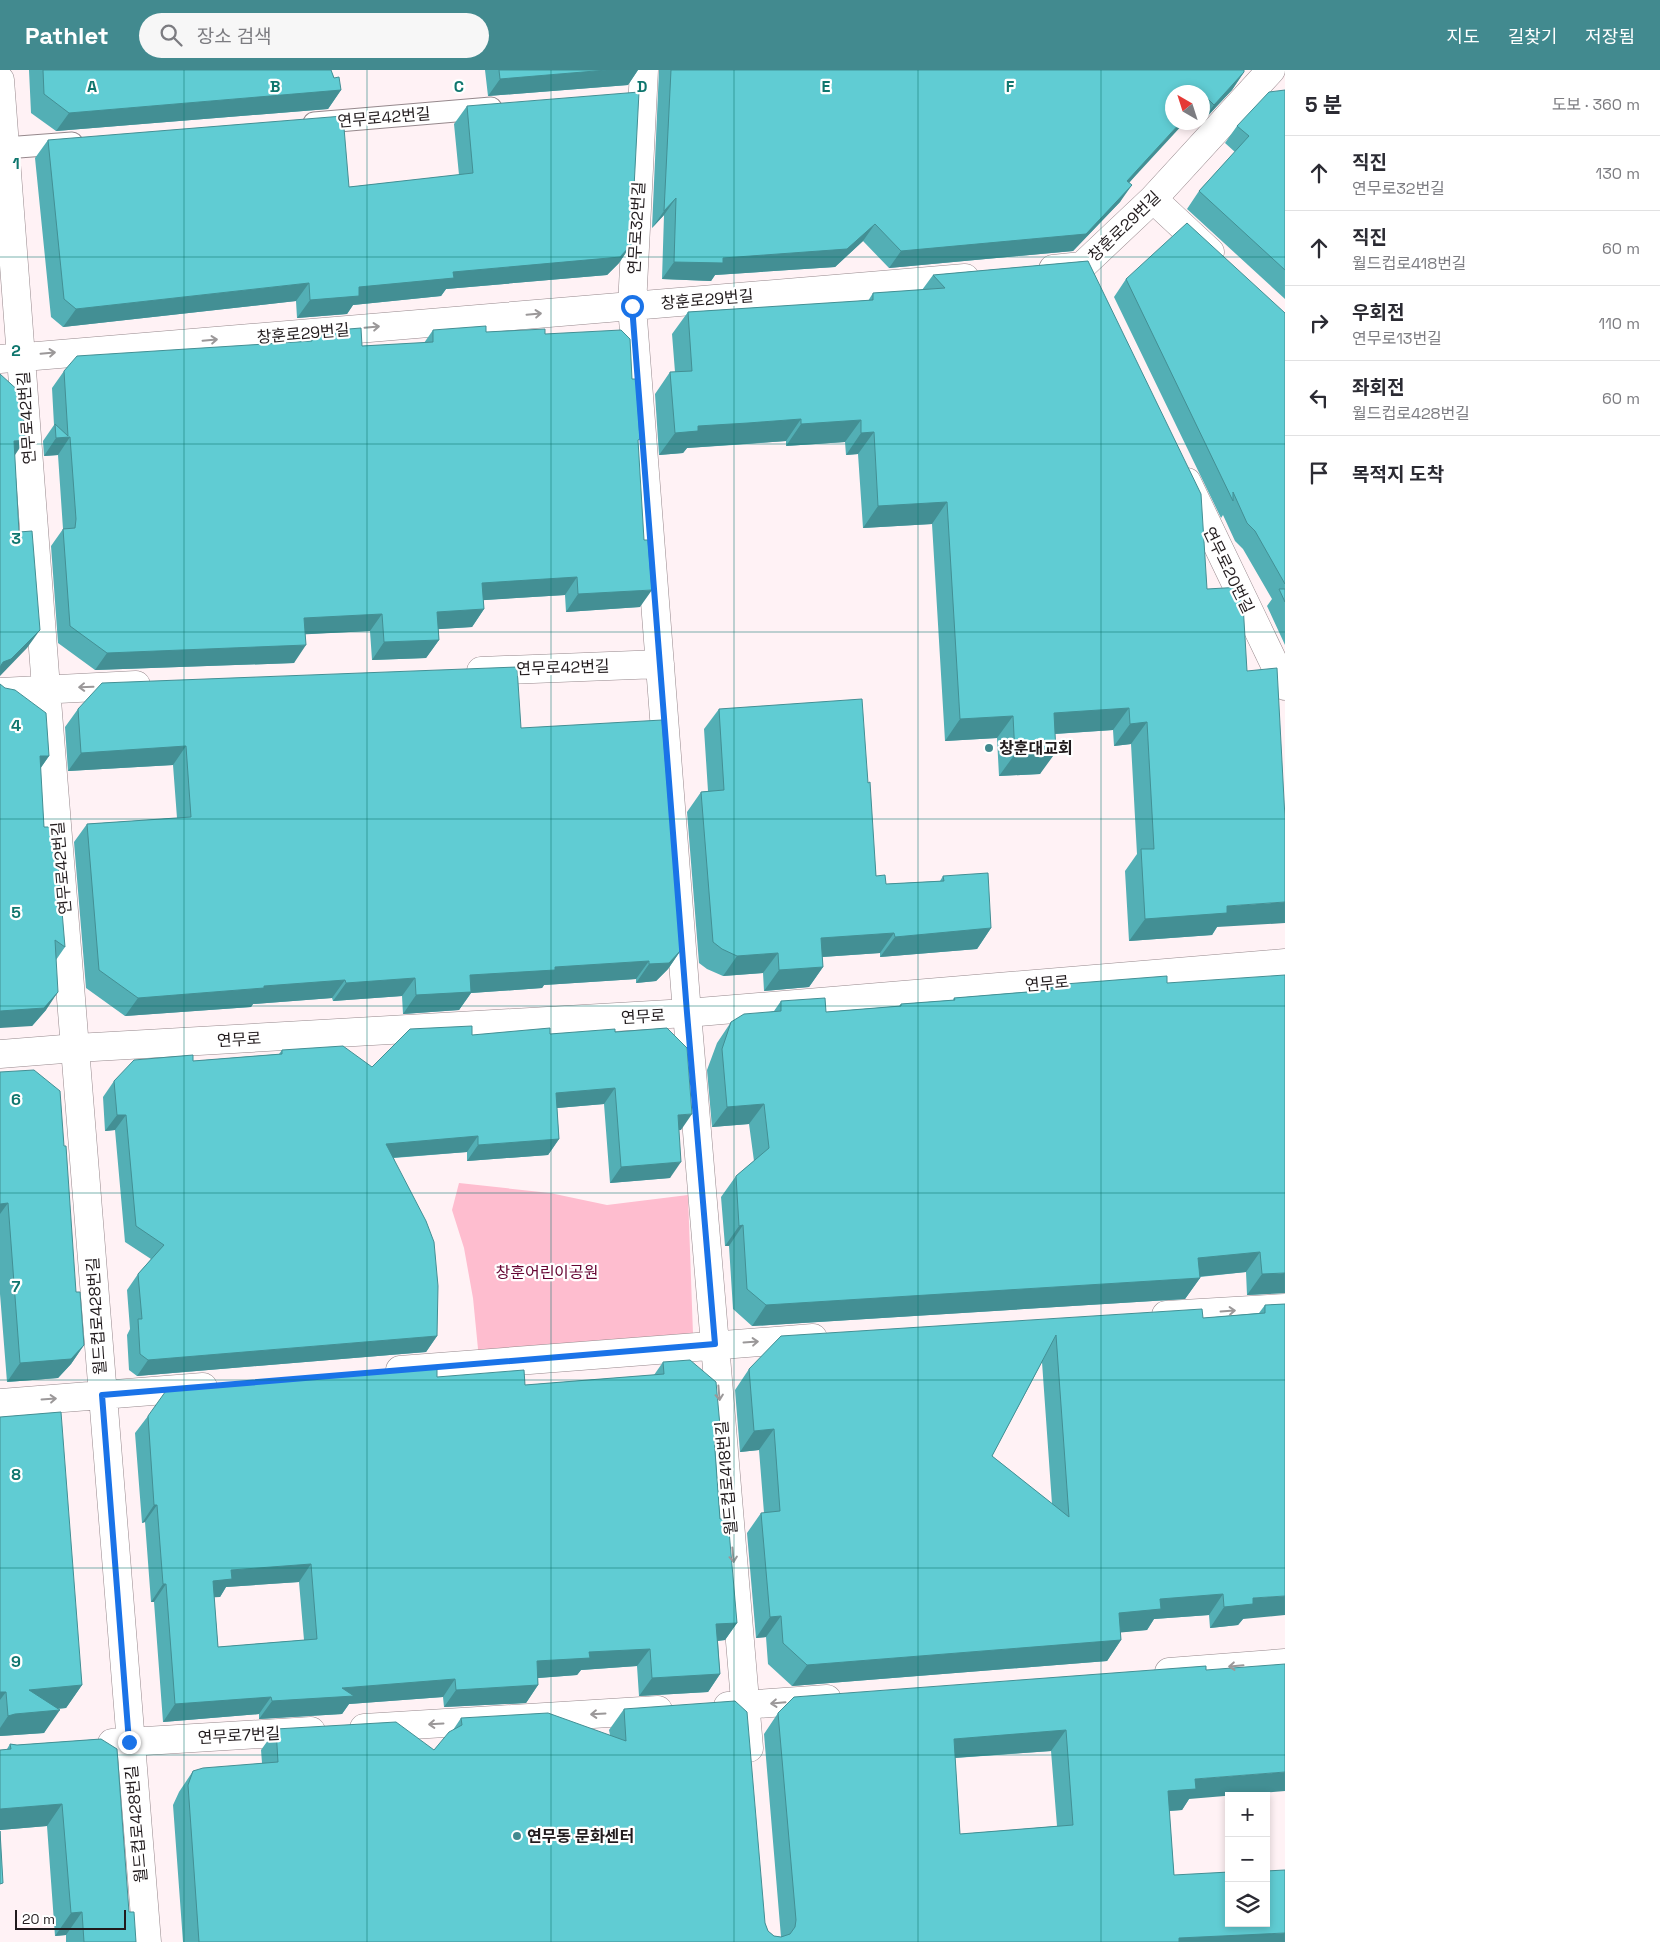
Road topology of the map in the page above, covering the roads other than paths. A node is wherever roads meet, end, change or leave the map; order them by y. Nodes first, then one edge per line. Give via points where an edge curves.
1 (1271, 70) edge
2 (1280, 70) edge
3 (1285, 74) edge
4 (0, 80) edge
5 (637, 88) edge
6 (506, 107) edge
7 (290, 125) edge
8 (94, 141) edge
9 (5, 148) junction
10 (1153, 198) junction
11 (1226, 266) edge
12 (1029, 272) edge
13 (990, 276) edge
14 (632, 306) junction
15 (11, 357) edge
16 (1177, 462) edge
17 (660, 664) junction
18 (452, 672) edge
19 (165, 683) edge
20 (1285, 686) edge
21 (46, 688) junction
22 (0, 692) edge
23 (1285, 963) edge
24 (687, 1013) junction
25 (76, 1048) junction
26 (0, 1054) edge
27 (1285, 1308) edge
28 (1138, 1317) edge
29 (833, 1337) edge
30 (715, 1344) junction
31 (379, 1372) edge
32 (231, 1384) edge
33 (102, 1395) junction
34 (0, 1403) edge
35 (1285, 1663) edge
36 (1148, 1674) edge
37 (853, 1697) edge
38 (746, 1705) junction
39 (129, 1742) junction
40 (90, 1745) edge
41 (751, 1774) edge
42 (146, 1942) edge

1 - 10 street, 창훈로29번길
2 - 3 street
4 - 9 street, 연무로42번길
5 - 14 street, 연무로32번길
6 - 7 lane, 연무로42번길
8 - 9 lane
9 - 15 street, 연무로42번길
10 - 11 street
10 - 12 street, 창훈로29번길 via 1086,275
13 - 14 street, 창훈로29번길
15 -> 14 street, 창훈로29번길
14 - 17 street, 연무로32번길
15 - 21 street, 연무로42번길
16 - 20 street, 연무로20번길
17 - 18 street, 연무로42번길
17 - 24 street, 연무로32번길
19 -> 21 street
21 - 22 street
21 - 25 street, 연무로42번길
23 - 24 street, 연무로
24 - 25 street, 연무로
24 - 30 street, 월드컵로418번길
25 - 26 street, 연무로
25 - 33 street, 월드컵로428번길
28 -> 27 street
30 -> 29 street
30 - 31 street
30 -> 38 street, 월드컵로418번길
32 - 33 street
34 -> 33 street
33 - 39 street, 월드컵로428번길
35 -> 36 street
37 -> 38 street, 연무로7번길
38 -> 39 street, 연무로7번길
38 - 41 street, 월드컵로418번길
39 - 40 street, 연무로7번길
39 - 42 street, 월드컵로428번길

